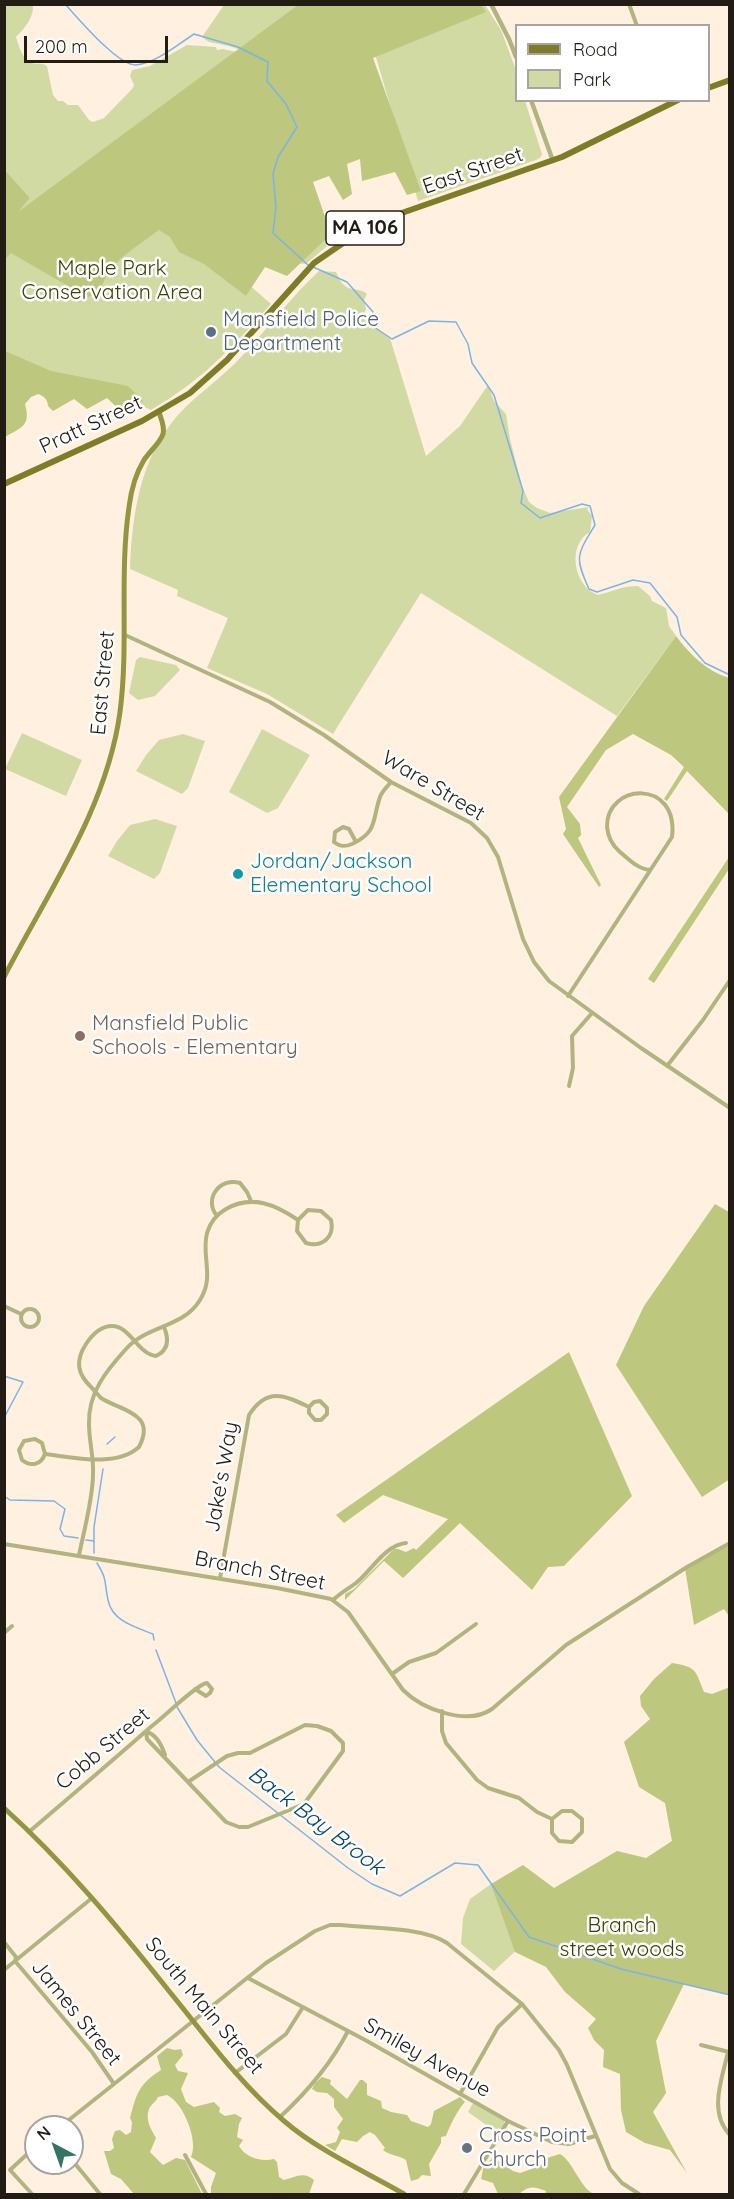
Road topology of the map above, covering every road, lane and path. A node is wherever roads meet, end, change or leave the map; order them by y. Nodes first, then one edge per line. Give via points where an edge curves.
1 (491, 4) edge
2 (629, 4) edge
3 (637, 24) edge
4 (515, 54) edge
5 (729, 81) edge
6 (710, 87) edge
7 (532, 102) edge
8 (667, 103) edge
9 (552, 161) junction
10 (190, 393) joint
11 (159, 412) junction
12 (4, 484) edge
13 (125, 635) junction
14 (391, 782) junction
15 (356, 842) junction
16 (650, 870) junction
17 (4, 977) edge
18 (729, 980) edge
19 (568, 996) junction
20 (592, 1013) junction
21 (667, 1066) junction
22 (569, 1086) dead end
23 (729, 1108) edge
24 (251, 1201) junction
25 (217, 1216) junction
26 (298, 1220) junction
27 (4, 1306) edge
28 (21, 1314) junction
29 (164, 1327) junction
30 (134, 1341) junction
31 (94, 1390) junction
32 (309, 1407) junction
33 (45, 1454) junction
34 (92, 1459) junction
35 (406, 1543) dead end
36 (729, 1543) edge
37 (4, 1544) edge
38 (79, 1555) junction
39 (220, 1578) junction
40 (333, 1600) junction
41 (476, 1624) dead end
42 (12, 1626) dead end
43 (4, 1633) edge
44 (392, 1674) junction
45 (195, 1689) dead end
46 (442, 1711) junction
47 (146, 1731) junction
48 (188, 1782) junction
49 (4, 1808) edge
50 (552, 1820) junction
51 (30, 1831) junction
52 (92, 1898) junction
53 (4, 1942) edge
54 (15, 1962) junction
55 (4, 1970) edge
56 (248, 1978) junction
57 (522, 2004) junction
58 (303, 2007) junction
59 (192, 2021) junction
60 (348, 2031) junction
61 (701, 2045) dead end
62 (729, 2052) edge
63 (236, 2073) junction
64 (114, 2084) junction
65 (460, 2094) junction
66 (75, 2115) edge
67 (280, 2117) junction
68 (508, 2121) junction
69 (729, 2135) edge
70 (596, 2136) junction
71 (185, 2155) dead end
72 (24, 2157) edge
73 (84, 2175) edge
74 (32, 2194) edge
75 (100, 2194) edge
76 (206, 2194) edge
77 (404, 2194) edge
78 (464, 2194) edge
79 (639, 2194) edge

1 - 4 street
2 - 3 street
5 - 6 main road
7 - 9 street
8 - 9 main road, East Street / MA 106
9 - 10 main road, East Street / MA 106 via 380,221 345,240 314,263 234,352
10 - 11 main road, Pratt Street / MA 106
11 - 12 main road, Pratt Street / MA 106
11 - 13 main road, East Street via 163,434 144,461 129,505
13 - 14 street, Ware Street via 270,702
13 - 17 main road, East Street via 120,712 104,780 72,851
14 - 15 street via 379,799 369,833
14 - 19 street, Ware Street via 463,817 487,838 498,857 534,962
15 - 15 street via 339,845 334,842 335,832 343,827
16 - 16 street via 672,837 674,822 662,801 645,793 631,794 611,810 608,834 623,855
16 - 19 street
18 - 21 street
19 - 20 street, Ware Street
20 - 21 street, Ware Street
20 - 22 street via 572,1037
21 - 23 street, Ware Street
24 - 25 street via 232,1205
24 - 25 street via 240,1183 223,1184 211,1198
24 - 26 street via 274,1207
25 - 29 street via 207,1234 206,1289 191,1311
26 - 26 street via 298,1234 309,1244 320,1244 331,1234 331,1220 321,1210 308,1210
27 - 28 street
28 - 28 street via 34,1310 38,1320 35,1325 26,1326
29 - 30 street
29 - 30 street via 167,1345 159,1354 150,1355
30 - 31 street
30 - 31 street via 122,1329 112,1326 103,1327 89,1339 78,1368
31 - 34 street via 89,1412
31 - 34 street via 101,1398 134,1413 143,1430 141,1443 131,1454
32 - 32 street, Jake's Way via 315,1420 327,1414 320,1401
32 - 39 street, Jake's Way via 278,1395 264,1399 249,1415
33 - 33 street via 39,1463 28,1464 19,1450 24,1441 35,1439 44,1446
33 - 34 street
34 - 38 street via 92,1485
35 - 40 street via 393,1547
36 - 46 street, Branch Street via 566,1645 486,1713 471,1717
37 - 38 street, Branch Street
38 - 39 street, Branch Street
39 - 40 street, Branch Street
40 - 44 street, Branch Street via 348,1612
41 - 44 street via 436,1653 409,1662
42 - 43 street
44 - 46 street, Branch Street via 416,1702
45 - 47 street, Cobb Street
46 - 50 street via 446,1743 477,1780 488,1788 519,1798
47 - 48 street via 147,1739
47 - 51 street, Cobb Street
48 - 48 street via 220,1817 232,1825 248,1827 304,1804 343,1750 343,1743 331,1731 308,1725 250,1754 233,1754
49 - 51 main road, South Main Street
50 - 50 street via 552,1833 562,1842 572,1842 582,1832 582,1819 572,1810 562,1811
51 - 52 main road, South Main Street
52 - 54 street
52 - 59 main road, South Main Street
53 - 54 street, James Street via 16,1957
54 - 55 street
54 - 64 street, James Street via 92,2052
56 - 57 street via 315,1931 340,1925 435,1936
56 - 58 street, Smiley Avenue
56 - 59 street
57 - 65 street via 498,2027
57 - 70 street via 564,2057
58 - 60 street, Smiley Avenue
58 - 63 street via 286,2034
59 - 63 main road, South Main Street
59 - 64 street
60 - 65 street, Smiley Avenue
60 - 67 street via 321,2073
61 - 62 street
62 - 69 street via 717,2108
63 - 67 main road, South Main Street
64 - 66 street
65 - 68 street, Smiley Avenue
67 - 77 main road, South Main Street via 319,2146
68 - 70 street, Smiley Avenue via 552,2142 569,2144
68 - 78 street
70 - 79 street via 615,2176
71 - 76 street
72 - 74 street via 10,2170
73 - 75 street

